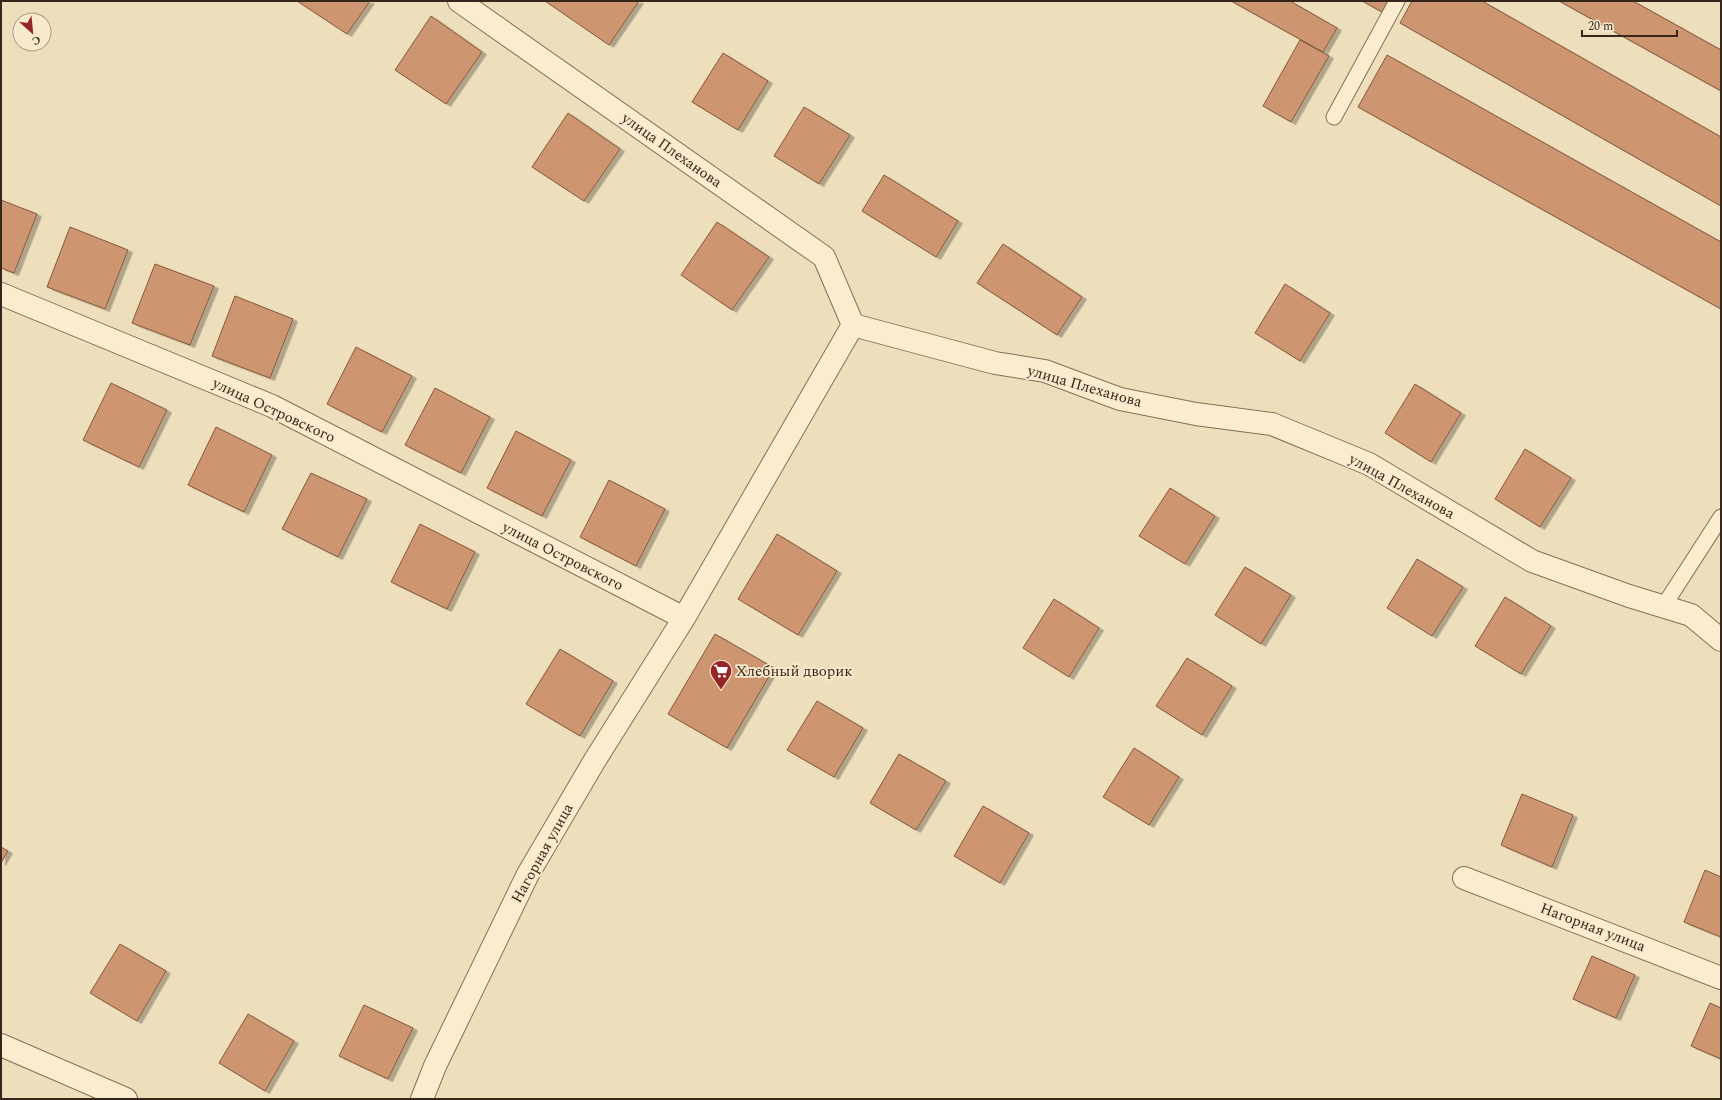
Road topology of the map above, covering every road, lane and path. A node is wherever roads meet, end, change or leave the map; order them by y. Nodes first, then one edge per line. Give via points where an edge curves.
1 (459, 1) edge
2 (1397, 1) edge
3 (1334, 117) dead end
4 (1, 294) edge
5 (853, 325) junction
6 (1721, 516) edge
7 (1663, 607) junction
8 (684, 618) junction
9 (1721, 640) edge
10 (1464, 878) dead end
11 (1721, 978) edge
12 (1, 1046) edge
13 (126, 1099) edge
14 (422, 1099) edge

1 - 5 street, улица Плеханова via 824,257
2 - 3 lane
4 - 8 street, улица Островского via 272,406
5 - 7 street, улица Плеханова via 995,363 1045,371 1120,398 1196,414 1272,424 1369,464 1532,562
5 - 8 street
6 - 7 lane
7 - 9 street, улица Плеханова via 1691,615
8 - 14 street, Нагорная улица via 595,760 528,874 435,1066
10 - 11 street, Нагорная улица
12 - 13 street

